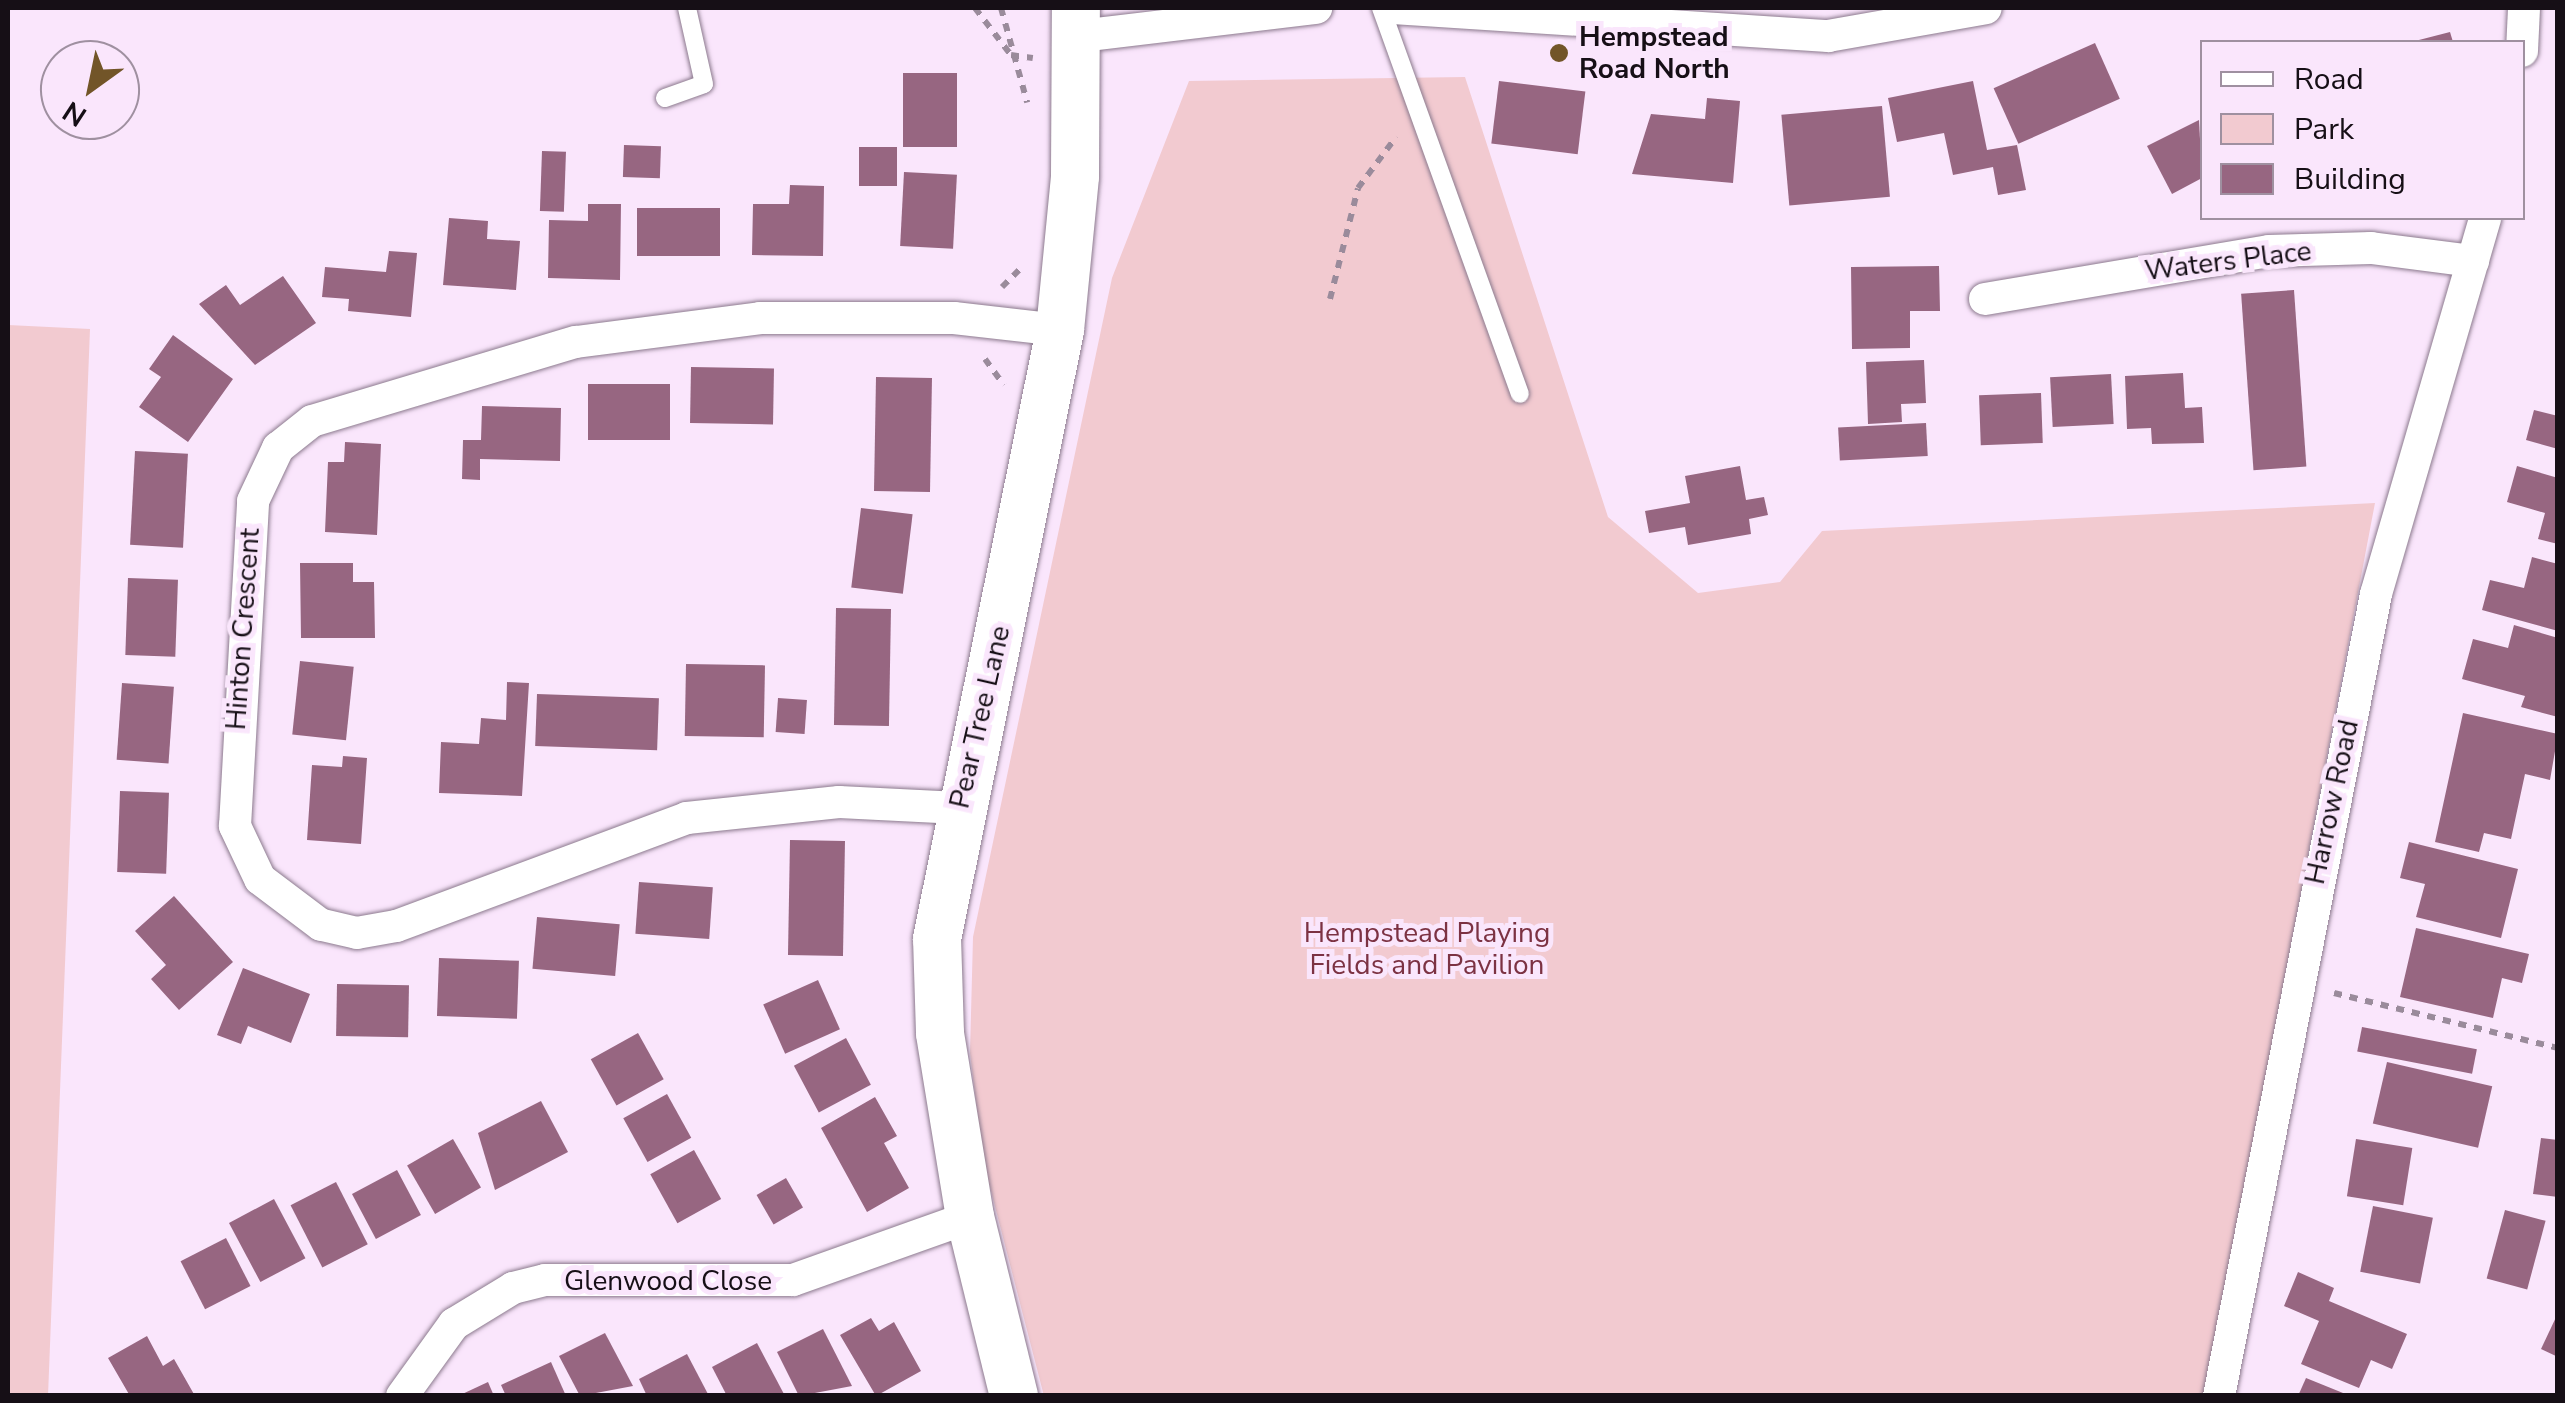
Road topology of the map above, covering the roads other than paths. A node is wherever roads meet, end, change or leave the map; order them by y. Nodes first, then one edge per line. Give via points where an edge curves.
1 (687, 8) edge
2 (1316, 8) edge
3 (1382, 8) edge
4 (1393, 8) edge
5 (1986, 8) edge
6 (2524, 8) edge
7 (1078, 36) edge
8 (2523, 40) edge
9 (665, 98) dead end
10 (2484, 220) edge
11 (2473, 261) junction
12 (1985, 299) dead end
13 (1060, 330) junction
14 (1520, 394) dead end
15 (959, 808) junction
16 (970, 1217) junction
17 (402, 1396) edge
18 (1014, 1396) edge
19 (2219, 1396) edge

1 - 9 lane via 704,84
2 - 7 street
3 - 14 lane
4 - 5 street via 1810,36
6 - 8 street
7 - 13 street, Pear Tree Lane
10 - 11 street, Harrow Road
11 - 12 street, Waters Place via 2371,248 2269,251
11 - 19 street, Harrow Road via 2376,594 2294,984
13 - 15 street, Pear Tree Lane
13 - 15 street, Hinton Crescent via 986,321 760,318 632,331 446,376 299,429 266,466 248,526 234,802 240,843 260,878 301,914 357,933 688,818 839,802
15 - 16 street, Pear Tree Lane via 942,892 937,987
16 - 17 street, Glenwood Close via 794,1280 545,1280 513,1288 454,1324
16 - 18 street, Pear Tree Lane

